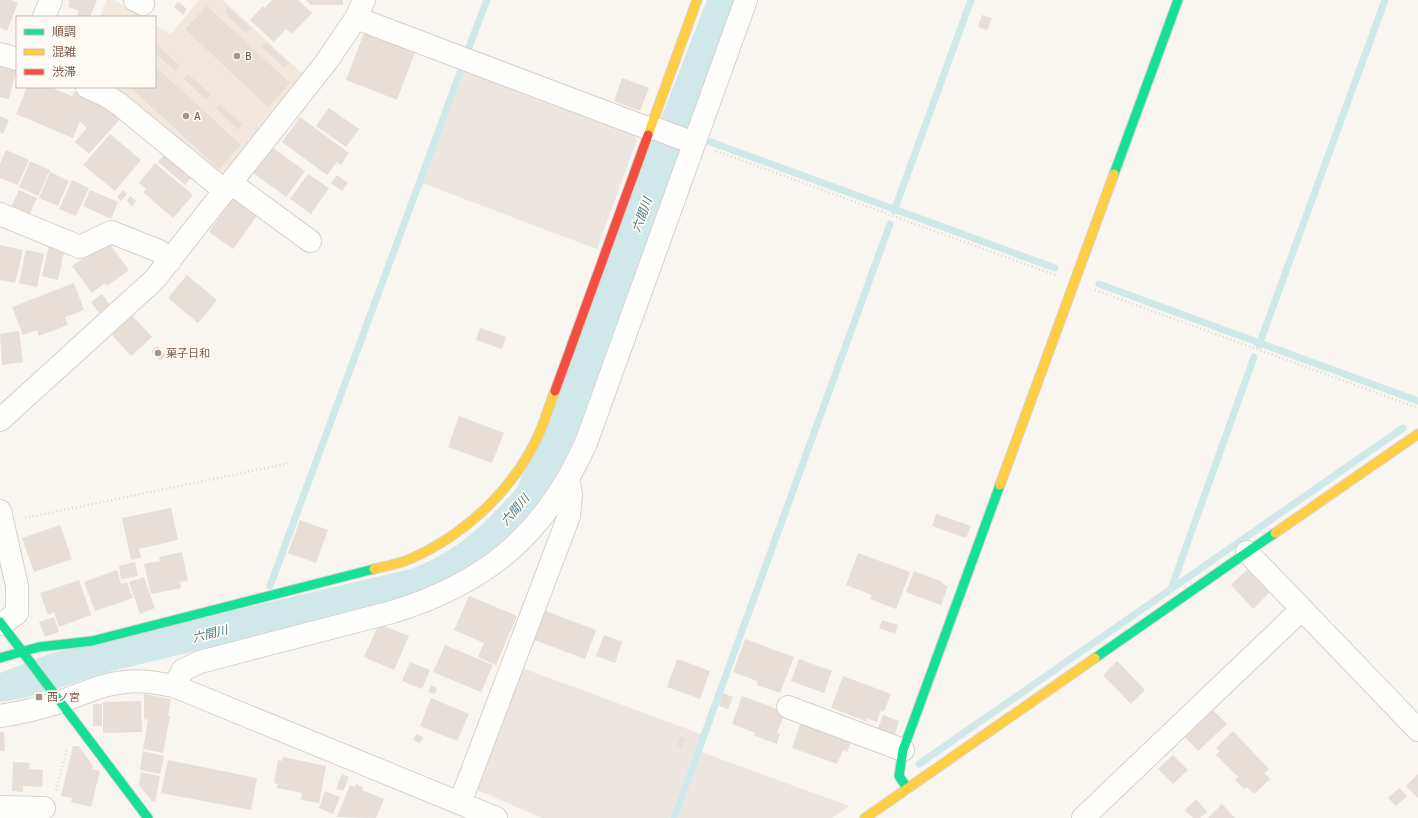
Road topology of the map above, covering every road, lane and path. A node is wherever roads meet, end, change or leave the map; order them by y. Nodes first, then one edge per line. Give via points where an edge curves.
1 (51, 0) edge
2 (697, 0) edge
3 (746, 0) edge
4 (1178, 0) edge
5 (359, 6) edge
6 (44, 16) edge
7 (0, 54) edge
8 (16, 59) edge
9 (89, 88) edge
10 (652, 129) junction
11 (690, 142) junction
12 (228, 187) junction
13 (0, 214) edge
14 (310, 241) dead end
15 (170, 261) junction
16 (1075, 282) junction
17 (1418, 408) edge
18 (0, 420) edge
19 (1418, 434) edge
20 (290, 463) dead end
21 (568, 479) junction
22 (1, 517) edge
23 (1248, 552) junction
24 (1302, 609) junction
25 (1, 623) edge
26 (24, 654) junction
27 (0, 658) edge
28 (174, 686) junction
29 (56, 698) junction
30 (788, 707) dead end
31 (0, 716) edge
32 (1418, 730) edge
33 (68, 742) dead end
34 (903, 750) junction
35 (907, 788) junction
36 (460, 803) junction
37 (0, 807) edge
38 (44, 808) joint
39 (148, 818) edge
40 (496, 818) edge
41 (865, 818) edge
42 (1083, 818) edge

1 - 6 street
2 - 10 street
3 - 11 street
4 - 16 street
5 - 10 street
5 - 12 street via 323,66
7 - 8 street
9 - 12 street via 119,104
10 - 11 street
10 - 26 street via 531,451 509,482 462,530 427,552 388,566 92,641 39,647
11 - 16 path
11 - 21 street via 586,443
12 - 14 street
12 - 15 street
13 - 15 street via 80,247 111,232 158,252
15 - 18 street via 144,290
16 - 17 path
16 - 34 street
19 - 23 street
20 - 22 path
21 - 28 street via 541,519 521,541 480,573 448,592 421,604 200,662 183,670
21 - 36 street via 571,494 567,524
22 - 25 street via 17,586 17,613
23 - 24 street
23 - 35 street
24 - 32 street
24 - 42 street
25 - 26 street
26 - 27 street
26 - 29 street
28 - 29 street via 149,681 124,682
28 - 36 street
29 - 31 street via 16,714
29 - 39 street
30 - 34 street
33 - 38 path via 54,798
34 - 35 street via 899,776
35 - 41 street
36 - 40 street
37 - 38 street

